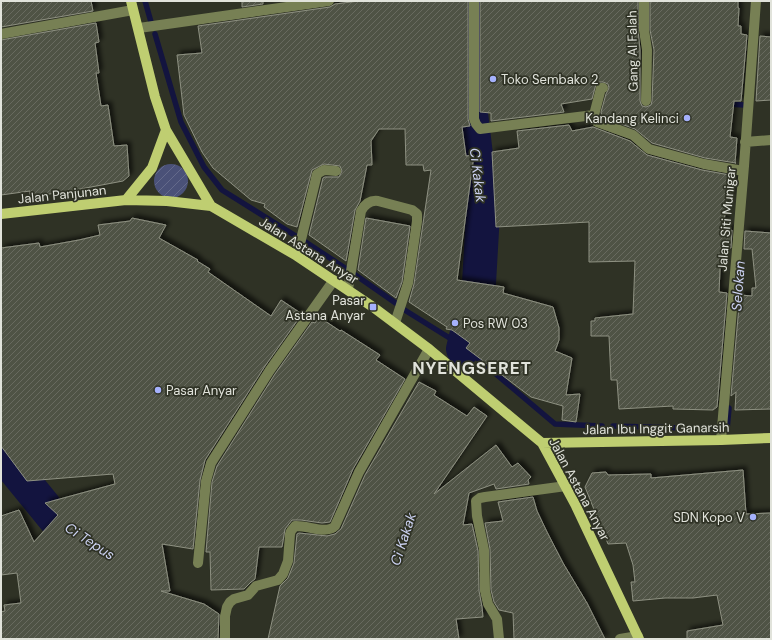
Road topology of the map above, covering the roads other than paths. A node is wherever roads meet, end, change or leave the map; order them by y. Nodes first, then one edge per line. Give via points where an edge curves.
1 (329, 1) edge
2 (474, 1) edge
3 (644, 1) edge
4 (756, 1) edge
5 (132, 5) edge
6 (139, 28) junction
7 (1, 34) edge
8 (603, 88) dead end
9 (646, 101) dead end
10 (594, 115) junction
11 (166, 130) junction
12 (771, 140) edge
13 (748, 142) junction
14 (336, 171) dead end
15 (743, 171) junction
16 (126, 200) junction
17 (211, 206) junction
18 (1, 214) edge
19 (297, 256) junction
20 (334, 280) junction
21 (348, 289) junction
22 (394, 323) junction
23 (429, 349) junction
24 (771, 438) edge
25 (721, 440) junction
26 (542, 443) junction
27 (566, 486) junction
28 (198, 563) dead end
29 (639, 638) edge
30 (224, 639) edge
31 (499, 639) edge
32 (620, 639) edge

1 - 6 street
2 - 10 street via 474,119 480,129
3 - 9 street, Gang Al Falah via 647,50
4 - 13 street, Jalan Siti Munigar
5 - 6 main road, Jalan Astana Anyar
5 - 7 street
6 - 11 main road, Jalan Astana Anyar
8 - 10 street
10 - 15 street via 597,122 633,135 648,149
11 - 16 main road via 152,168
11 - 17 main road, Jalan Astana Anyar
12 - 13 street
13 - 15 street, Jalan Siti Munigar
14 - 19 street via 324,170 317,174
15 - 25 street, Jalan Siti Munigar
16 - 17 main road, Jalan Panjunan
16 - 18 main road, Jalan Panjunan
17 - 19 main road, Jalan Astana Anyar
19 - 20 main road, Jalan Astana Anyar
20 - 21 main road, Jalan Astana Anyar
20 - 28 street via 270,370 211,463 206,481
21 - 22 main road, Jalan Astana Anyar
21 - 22 street via 364,206 373,200 412,210 417,214 418,221 410,275
22 - 23 main road, Jalan Astana Anyar
23 - 26 main road, Jalan Astana Anyar
23 - 30 street via 359,472 335,526 325,530 295,526 290,534 288,562 283,574 278,580 256,586 248,595 234,599 227,607
24 - 25 main road, Jalan Ibu Inggit Ganarsih
25 - 26 main road, Jalan Ibu Inggit Ganarsih
26 - 27 main road, Jalan Astana Anyar
27 - 29 main road, Jalan Astana Anyar
27 - 31 street via 485,497 476,501 484,550 485,591 488,604 498,619
29 - 32 street

